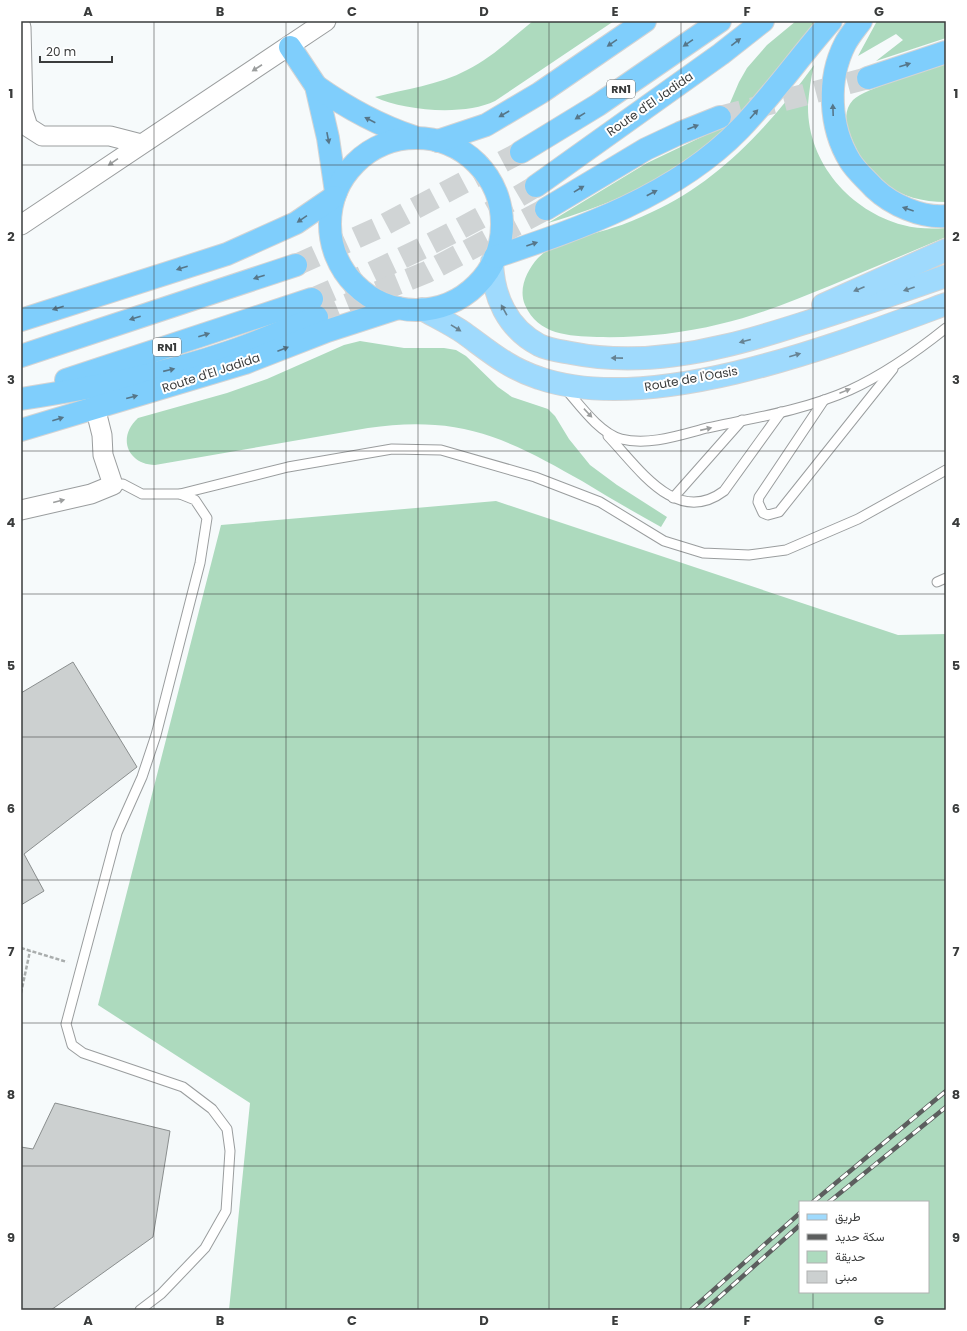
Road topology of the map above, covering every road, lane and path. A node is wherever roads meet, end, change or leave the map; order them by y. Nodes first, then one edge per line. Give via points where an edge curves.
1 (326, 21) edge
2 (645, 21) edge
3 (720, 21) edge
4 (763, 21) edge
5 (831, 21) edge
6 (860, 21) edge
7 (21, 27) edge
8 (290, 47) junction
9 (946, 52) edge
10 (868, 78) tunnel mouth
11 (316, 86) junction
12 (720, 117) tunnel mouth
13 (429, 140) junction
14 (141, 144) junction
15 (521, 152) tunnel mouth
16 (536, 186) tunnel mouth
17 (336, 195) junction
18 (546, 209) tunnel mouth
19 (946, 216) edge
20 (21, 225) edge
21 (946, 250) edge
22 (494, 260) junction
23 (296, 265) tunnel mouth
24 (946, 276) edge
25 (946, 304) edge
26 (398, 308) junction
27 (422, 310) junction
28 (21, 320) edge
29 (946, 328) edge
30 (777, 331) junction
31 (21, 356) edge
32 (897, 365) junction
33 (561, 385) junction
34 (21, 395) edge
35 (21, 399) edge
36 (824, 400) junction
37 (95, 407) junction
38 (781, 412) junction
39 (742, 420) junction
40 (21, 430) edge
41 (606, 433) junction
42 (946, 470) edge
43 (113, 485) junction
44 (180, 494) junction
45 (673, 498) junction
46 (21, 510) edge
47 (946, 578) edge
48 (937, 582) dead end
49 (21, 948) edge
50 (30, 951) junction
51 (81, 966) junction
52 (21, 994) edge
53 (140, 1310) edge

1 - 8 street
2 -> 13 highway via 540,93 486,125
3 -> 15 highway, RN1 via 598,105
16 -> 4 highway, Route d'El Jadida / RN1
22 -> 5 highway via 626,206 684,174 739,130 779,86
19 -> 6 highway via 919,212 882,195 850,161 841,142 834,119 836,72 845,44
7 - 14 street via 23,111 28,127 42,136 110,136
8 - 11 highway
8 -> 14 street
10 -> 9 highway
13 -> 11 highway via 376,123
11 -> 17 highway via 328,138
18 -> 12 highway via 646,149 680,132
13 - 17 highway via 390,142 376,148 352,166
13 - 22 highway via 455,148 470,158 493,186 502,221
14 -> 20 street
17 - 26 highway via 330,215 330,233 342,267 365,293
17 -> 28 highway via 296,223 227,254
21 -> 30 main road via 839,297
22 - 27 highway via 471,290 456,300
30 -> 22 main road via 723,346 666,356 609,358 552,350 527,337 507,317 495,291
23 -> 31 highway
24 -> 30 main road via 882,299
33 -> 25 main road, Route de l'Oasis via 583,388 637,388 664,386 717,376 836,343
26 - 27 highway
37 -> 26 highway, Route d'El Jadida via 245,363 327,331
27 -> 33 main road, Route de l'Oasis via 463,333 500,361 519,371
29 - 32 lane
36 -> 32 lane
32 - 36 lane via 779,512 768,515 763,513 758,502 759,497
33 -> 41 lane
34 - 35 highway, RN1 via 315,308 230,352 174,369
36 - 38 lane
40 -> 37 highway, Route d'El Jadida
37 - 43 street via 102,435 103,456
38 - 39 lane
38 - 45 lane via 724,491 704,502 693,503
41 -> 39 lane via 620,439 646,441
39 - 45 lane
41 - 45 lane via 651,480
42 - 44 lane via 858,520 786,550 749,555 703,553 664,541 600,502 535,476 441,450 392,449 288,467
43 - 44 lane via 123,484 142,494
46 -> 43 street via 91,494
44 - 51 lane via 195,500 207,518 200,563 156,735 142,777 117,833
47 - 48 lane
49 - 50 path
50 - 51 path
50 - 52 path
51 - 53 lane via 66,1024 72,1045 83,1053 183,1087 212,1109 227,1129 230,1151 226,1211 205,1248 161,1294

